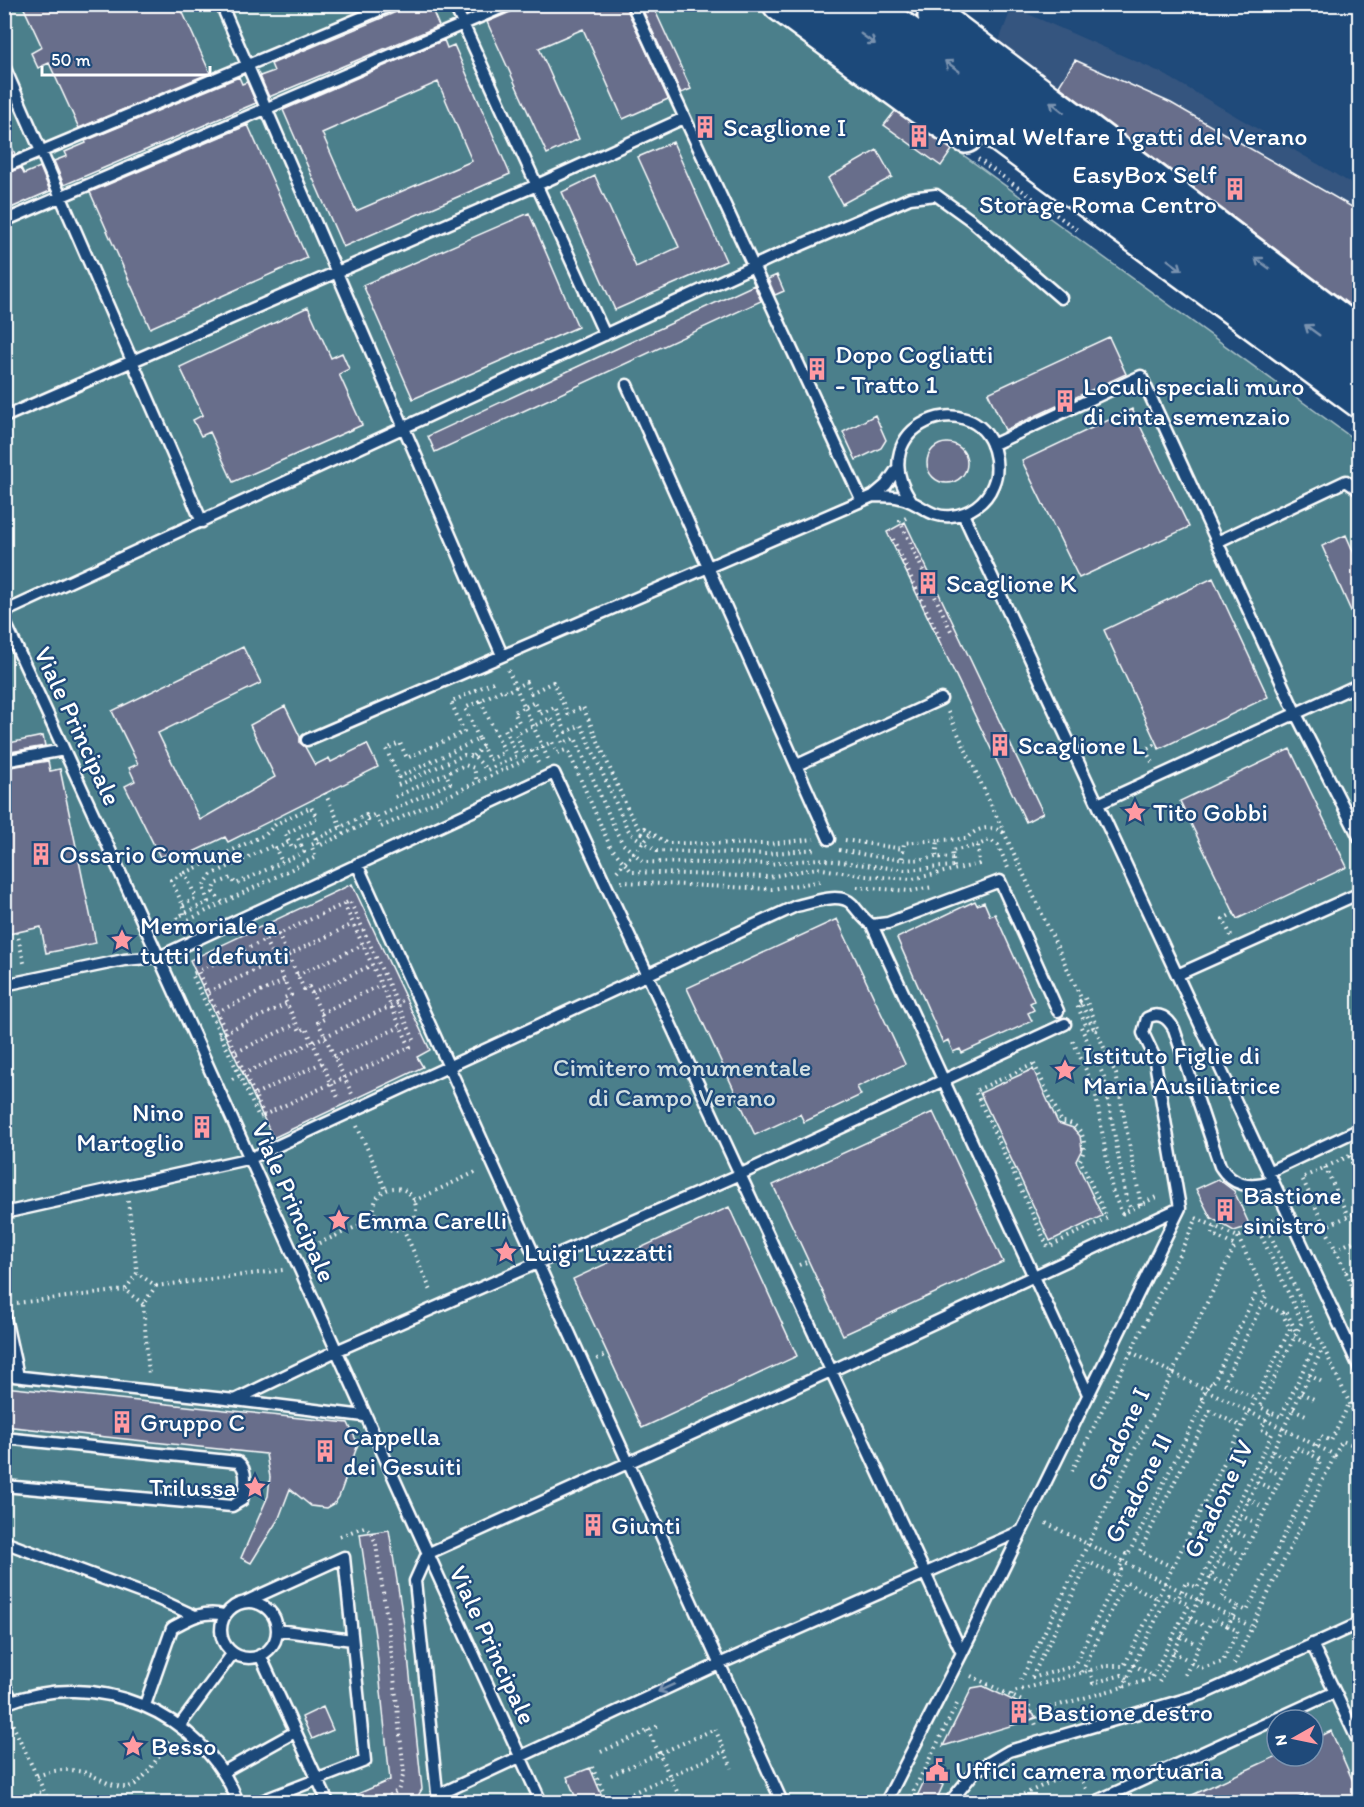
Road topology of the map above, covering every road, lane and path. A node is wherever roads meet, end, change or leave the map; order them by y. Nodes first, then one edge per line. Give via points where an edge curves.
1 (221, 4) edge
2 (394, 4) edge
3 (454, 4) edge
4 (510, 4) edge
5 (632, 4) edge
6 (780, 4) edge
7 (821, 4) edge
8 (868, 4) edge
9 (927, 10) edge
10 (464, 24) junction
11 (4, 66) edge
12 (247, 66) junction
13 (265, 109) junction
14 (684, 118) junction
15 (42, 152) junction
16 (1073, 154) junction
17 (976, 158) dead end
18 (4, 167) edge
19 (537, 185) junction
20 (62, 196) junction
21 (4, 221) edge
22 (1128, 231) junction
23 (1080, 232) dead end
24 (752, 267) junction
25 (338, 272) junction
26 (1061, 297) dead end
27 (605, 335) junction
28 (1359, 336) edge
29 (133, 360) junction
30 (1359, 365) edge
31 (627, 385) dead end
32 (1350, 410) edge
33 (4, 417) edge
34 (403, 429) junction
35 (1359, 434) edge
36 (992, 445) junction
37 (897, 469) junction
38 (1359, 491) edge
39 (873, 496) junction
40 (862, 501) junction
41 (911, 501) junction
42 (963, 514) junction
43 (202, 522) junction
44 (902, 524) dead end
45 (893, 538) dead end
46 (1217, 542) junction
47 (709, 566) junction
48 (4, 612) edge
49 (4, 620) edge
50 (952, 633) dead end
51 (940, 639) dead end
52 (502, 655) junction
53 (507, 669) dead end
54 (493, 682) dead end
55 (1359, 684) edge
56 (941, 699) dead end
57 (480, 700) dead end
58 (524, 707) junction
59 (1296, 714) junction
60 (533, 727) junction
61 (957, 732) dead end
62 (479, 738) dead end
63 (308, 740) dead end
64 (1157, 744) dead end
65 (483, 746) junction
66 (389, 748) dead end
67 (543, 749) junction
68 (64, 750) junction
69 (473, 756) junction
70 (4, 761) edge
71 (797, 765) junction
72 (527, 769) dead end
73 (446, 773) junction
74 (1159, 776) junction
75 (477, 782) junction
76 (398, 785) dead end
77 (325, 793) dead end
78 (395, 797) dead end
79 (1098, 804) junction
80 (384, 814) dead end
81 (368, 818) junction
82 (343, 830) junction
83 (651, 834) dead end
84 (1006, 836) junction
85 (1359, 839) edge
86 (317, 840) junction
87 (938, 840) junction
88 (289, 842) junction
89 (643, 843) junction
90 (301, 844) junction
91 (829, 846) junction
92 (978, 846) dead end
93 (896, 848) dead end
94 (276, 849) junction
95 (903, 849) junction
96 (634, 854) junction
97 (936, 857) junction
98 (902, 858) junction
99 (953, 858) junction
100 (282, 862) junction
101 (357, 864) junction
102 (623, 865) junction
103 (975, 866) dead end
104 (976, 872) dead end
105 (185, 873) junction
106 (934, 876) dead end
107 (619, 882) dead end
108 (834, 883) dead end
109 (943, 884) dead end
110 (854, 886) dead end
111 (1359, 893) edge
112 (222, 902) junction
113 (346, 903) dead end
114 (183, 905) junction
115 (1234, 913) dead end
116 (184, 914) junction
117 (356, 923) junction
118 (180, 924) junction
119 (872, 925) junction
120 (267, 927) dead end
121 (175, 931) dead end
122 (17, 932) dead end
123 (278, 934) junction
124 (272, 937) junction
125 (265, 940) junction
126 (366, 943) junction
127 (1237, 947) junction
128 (288, 955) junction
129 (159, 957) junction
130 (23, 958) dead end
131 (275, 961) junction
132 (375, 964) junction
133 (185, 972) dead end
134 (297, 975) junction
135 (647, 975) junction
136 (1177, 975) junction
137 (284, 981) junction
138 (384, 984) junction
139 (4, 985) edge
140 (205, 993) junction
141 (312, 993) junction
142 (417, 995) junction
143 (1082, 1001) junction
144 (287, 1004) junction
145 (394, 1004) junction
146 (1058, 1011) dead end
147 (1097, 1011) dead end
148 (214, 1013) junction
149 (321, 1013) junction
150 (1092, 1014) junction
151 (296, 1024) junction
152 (1065, 1024) dead end
153 (404, 1025) junction
154 (1094, 1029) junction
155 (223, 1033) junction
156 (325, 1036) junction
157 (212, 1039) dead end
158 (1073, 1041) dead end
159 (312, 1042) junction
160 (422, 1042) dead end
161 (233, 1054) junction
162 (334, 1057) junction
163 (322, 1063) junction
164 (449, 1065) junction
165 (242, 1075) junction
166 (344, 1077) junction
167 (230, 1080) dead end
168 (942, 1080) junction
169 (331, 1083) junction
170 (252, 1095) junction
171 (352, 1095) dead end
172 (339, 1101) dead end
173 (262, 1116) dead end
174 (1359, 1128) edge
175 (360, 1133) dead end
176 (1359, 1151) edge
177 (1349, 1156) junction
178 (251, 1158) junction
179 (1325, 1167) junction
180 (473, 1173) dead end
181 (741, 1174) junction
182 (1270, 1177) junction
183 (1359, 1179) edge
184 (386, 1190) junction
185 (1156, 1197) dead end
186 (414, 1200) junction
187 (1141, 1204) junction
188 (1180, 1209) junction
189 (1359, 1210) edge
190 (129, 1212) dead end
191 (4, 1213) edge
192 (1121, 1214) junction
193 (1348, 1216) junction
194 (1194, 1217) dead end
195 (376, 1218) junction
196 (1274, 1219) dead end
197 (1126, 1224) dead end
198 (1265, 1224) junction
199 (1215, 1227) junction
200 (1324, 1227) junction
201 (403, 1228) junction
202 (1259, 1231) dead end
203 (1079, 1234) joint
204 (1238, 1237) junction
205 (1359, 1238) edge
206 (317, 1245) dead end
207 (1335, 1250) junction
208 (1340, 1261) junction
209 (538, 1262) junction
210 (1333, 1264) dead end
211 (1359, 1266) edge
212 (271, 1271) dead end
213 (1346, 1272) junction
214 (137, 1273) junction
215 (1034, 1278) junction
216 (429, 1285) dead end
217 (156, 1286) junction
218 (125, 1290) junction
219 (1257, 1293) dead end
220 (1358, 1294) edge
221 (31, 1302) dead end
222 (1359, 1302) edge
223 (1263, 1303) junction
224 (143, 1304) junction
225 (4, 1313) edge
226 (1282, 1313) junction
227 (1295, 1335) junction
228 (336, 1351) junction
229 (1131, 1352) dead end
230 (1321, 1352) dead end
231 (608, 1354) dead end
232 (600, 1358) dead end
233 (149, 1369) dead end
234 (1359, 1370) edge
235 (833, 1371) junction
236 (1172, 1373) junction
237 (4, 1375) edge
238 (1309, 1375) junction
239 (18, 1376) junction
240 (1324, 1383) dead end
241 (1206, 1390) junction
242 (1300, 1393) junction
243 (1088, 1394) junction
244 (1255, 1398) junction
245 (235, 1400) junction
246 (1316, 1400) dead end
247 (1349, 1404) junction
248 (1293, 1409) junction
249 (1248, 1412) junction
250 (1270, 1412) junction
251 (364, 1416) junction
252 (1308, 1416) dead end
253 (1266, 1421) junction
254 (1359, 1425) edge
255 (1241, 1426) junction
256 (1282, 1429) junction
257 (4, 1438) edge
258 (1317, 1446) junction
259 (1359, 1447) edge
260 (1272, 1451) junction
261 (1312, 1455) junction
262 (1335, 1455) junction
263 (1287, 1459) dead end
264 (628, 1463) junction
265 (1264, 1467) junction
266 (1279, 1474) dead end
267 (1257, 1482) junction
268 (4, 1486) edge
269 (1272, 1489) dead end
270 (1248, 1499) junction
271 (1263, 1507) dead end
272 (1240, 1515) junction
273 (1046, 1523) dead end
274 (1256, 1523) dead end
275 (1233, 1530) junction
276 (1021, 1531) junction
277 (340, 1536) dead end
278 (1248, 1538) dead end
279 (4, 1542) edge
280 (1088, 1544) junction
281 (1225, 1546) junction
282 (427, 1554) junction
283 (1240, 1554) dead end
284 (1122, 1561) junction
285 (1218, 1561) junction
286 (1172, 1567) junction
287 (1233, 1569) dead end
288 (925, 1572) junction
289 (1118, 1577) junction
290 (1210, 1577) junction
291 (1164, 1583) junction
292 (1225, 1584) dead end
293 (1182, 1591) junction
294 (1157, 1598) junction
295 (1178, 1599) junction
296 (1199, 1600) junction
297 (245, 1602) junction
298 (1237, 1606) junction
299 (224, 1615) junction
300 (195, 1616) junction
301 (1232, 1617) junction
302 (1190, 1618) junction
303 (1359, 1623) edge
304 (1205, 1626) dead end
305 (1228, 1626) junction
306 (1250, 1626) junction
307 (277, 1630) junction
308 (1181, 1636) junction
309 (352, 1640) junction
310 (1196, 1644) dead end
311 (1312, 1644) junction
312 (1173, 1652) junction
313 (233, 1653) junction
314 (962, 1653) junction
315 (260, 1655) junction
316 (1189, 1661) junction
317 (719, 1664) junction
318 (1133, 1665) junction
319 (1089, 1670) junction
320 (1236, 1671) dead end
321 (1082, 1672) junction
322 (1153, 1675) junction
323 (1185, 1675) dead end
324 (1127, 1678) junction
325 (1021, 1680) dead end
326 (1159, 1682) dead end
327 (4, 1683) edge
328 (977, 1687) dead end
329 (1122, 1688) junction
330 (1335, 1692) junction
331 (1012, 1695) junction
332 (8, 1703) edge
333 (145, 1705) junction
334 (1038, 1711) dead end
335 (9, 1717) dead end
336 (1035, 1719) dead end
337 (180, 1725) junction
338 (658, 1726) dead end
339 (648, 1730) junction
340 (295, 1732) junction
341 (1359, 1745) edge
342 (724, 1751) junction
343 (601, 1752) dead end
344 (660, 1754) junction
345 (520, 1756) junction
346 (592, 1767) dead end
347 (732, 1768) dead end
348 (223, 1772) junction
349 (611, 1775) dead end
350 (37, 1776) junction
351 (670, 1776) junction
352 (317, 1780) junction
353 (44, 1791) junction
354 (1119, 1791) junction
355 (1087, 1792) dead end
356 (621, 1798) dead end
357 (438, 1799) edge
358 (383, 1801) edge
359 (682, 1801) edge
360 (1100, 1801) edge
361 (17, 1803) edge
362 (50, 1803) edge
363 (238, 1803) edge
364 (259, 1803) edge
365 (328, 1803) edge
366 (373, 1803) edge
367 (541, 1803) edge
368 (608, 1803) edge
369 (676, 1803) edge
370 (782, 1803) edge
371 (886, 1803) edge
372 (950, 1803) edge
373 (1007, 1803) edge
374 (1124, 1803) edge

1 - 12 lane
2 - 12 lane
3 - 10 lane
4 - 10 lane
5 - 14 lane
6 - 22 highway via 919,106 1045,185
7 -> 22 highway
16 -> 8 highway
9 - 16 highway
28 -> 9 highway
10 - 13 lane
10 - 19 lane
11 - 15 lane
12 - 13 lane
12 - 15 lane
13 - 20 lane
13 - 25 lane
14 - 19 lane
14 - 24 lane
15 - 18 lane
15 - 20 lane
30 -> 16 highway
17 - 23 path
19 - 25 lane
19 - 27 lane
20 - 21 lane
20 - 29 lane
22 -> 32 highway
24 - 26 lane via 910,198 936,195
24 - 27 lane
24 - 40 lane
25 - 29 lane
25 - 34 lane
27 - 34 lane
29 - 33 lane
29 - 43 lane
31 - 47 lane
32 - 35 path
34 - 43 lane
34 - 52 lane
36 - 37 lane via 986,434 971,423 941,416 918,425 909,434 902,444
36 - 42 lane via 997,472 993,486 976,507
36 - 46 lane via 1141,376
37 - 39 lane
37 - 41 lane via 901,486
38 - 46 lane via 1346,481
39 - 40 lane
39 - 41 lane
40 - 47 lane
41 - 42 lane via 936,515
42 - 79 lane
43 - 48 lane
44 - 50 path
45 - 51 path
46 - 59 lane
47 - 52 lane
47 - 71 lane
49 - 68 lane, Viale Principale
52 - 63 lane
53 - 58 path
54 - 66 path via 451,702 464,732 407,758 400,743
55 - 59 lane
56 - 71 lane
57 - 65 path via 505,752 489,760
58 - 60 path
58 - 69 path via 514,712 519,722 505,729 517,756 487,770
58 - 89 path via 535,702 540,714 555,707 566,732 581,725 627,828
59 - 74 lane
59 - 85 lane
60 - 67 path
60 - 75 path via 516,734 527,759
60 - 96 path via 551,718 563,743 574,738 617,833
61 - 84 path
62 - 65 path
64 - 74 path via 1145,749
65 - 69 path
67 - 72 path via 532,751 538,764
67 - 102 path via 552,742 557,753 569,753 610,846
68 - 70 lane
68 - 129 lane, Viale Principale
69 - 76 path via 459,757
71 - 91 lane
73 - 75 path via 470,765
73 - 78 path
73 - 80 path via 450,783
74 - 79 lane
75 - 81 path via 381,827 375,814
77 - 82 path
79 - 136 lane
81 - 82 path via 366,815
81 - 82 path via 369,822
82 - 86 path
82 - 86 path via 319,846
83 - 89 path
84 - 87 path via 988,828 975,830 966,839
84 - 143 path
86 - 90 path via 310,832 298,838
86 - 112 path via 311,845 316,857
87 - 95 path via 904,843
87 - 97 path
88 - 90 path via 292,848
88 - 94 path
88 - 105 path via 285,834 316,818 310,807 276,824 266,834
89 - 91 path via 657,852 765,854
89 - 96 path
90 - 100 path via 304,852
91 - 98 path
92 - 99 path via 952,851
93 - 95 path
94 - 100 path
94 - 116 path via 274,845 208,877 203,889 208,902
95 - 98 path
96 - 99 path via 644,862 770,864 818,859 905,870 954,868
96 - 102 path
97 - 98 path
97 - 99 path
100 - 112 path via 236,884 231,878 216,884 213,892
101 - 129 lane
101 - 135 lane via 554,773
101 - 142 lane
102 - 106 path via 637,873 769,877 817,868 889,878
103 - 104 path
105 - 114 path via 196,898
105 - 114 path via 171,880
107 - 108 path via 772,889 812,881
109 - 110 path via 910,891
111 - 127 lane
112 - 118 path
113 - 117 path via 350,901
114 - 116 path
115 - 127 path via 1223,919
116 - 118 path via 177,917
117 - 123 path via 344,904
117 - 126 path
117 - 128 path
118 - 121 path via 174,927
119 - 135 lane via 842,898 796,906
119 - 146 lane via 888,923 1000,881
119 - 168 lane
120 - 124 path
122 - 130 path
123 - 124 path
123 - 128 path
124 - 125 path
125 - 131 path
125 - 140 path via 198,972
126 - 132 path
126 - 134 path
127 - 136 lane
128 - 134 path
129 - 139 lane via 124,960
129 - 178 lane, Viale Principale
131 - 137 path
131 - 140 path
132 - 138 path
132 - 141 path
133 - 140 path via 189,980 195,975 192,974
134 - 141 path via 304,989 309,987
135 - 164 lane
135 - 181 lane
136 - 182 lane
137 - 144 path via 291,995 284,998
137 - 148 path
138 - 145 path
138 - 149 path
140 - 148 path
141 - 149 path
142 - 145 path
142 - 164 lane
143 - 150 path via 1085,998
143 - 154 path via 1077,1005 1082,1018 1088,1030
144 - 151 path
144 - 155 path
145 - 153 path
145 - 156 path
147 - 150 path
148 - 155 path
149 - 156 path via 324,1019 318,1022
150 - 154 path via 1099,1029
151 - 159 path via 300,1031 306,1028
151 - 161 path
152 - 168 lane
153 - 160 path via 415,1045
153 - 162 path
153 - 166 path via 410,1047
154 - 187 path via 1117,1077
155 - 157 path
155 - 161 path
156 - 159 path
156 - 162 path
158 - 192 path via 1095,1090 1112,1190
159 - 163 path
159 - 165 path
161 - 165 path
162 - 166 path
163 - 169 path
163 - 170 path
164 - 178 lane
164 - 209 lane
165 - 167 path
165 - 170 path
166 - 169 path
166 - 171 path
168 - 181 lane
168 - 215 lane
169 - 170 path via 264,1114
169 - 172 path
170 - 173 path via 259,1118
174 - 182 lane
175 - 184 path
176 - 177 path
177 - 179 path
177 - 183 path
178 - 191 lane
178 - 228 lane, Viale Principale
179 - 193 path
179 - 200 path via 1302,1178
180 - 186 path
181 - 209 lane
181 - 235 lane
182 - 188 lane via 1252,1187 1226,1175 1174,1029 1162,1016 1151,1015 1144,1023 1143,1033 1157,1072
182 - 234 lane
184 - 186 path via 400,1189
184 - 195 path via 375,1204
185 - 187 path
186 - 201 path via 415,1214
187 - 192 path
188 - 215 lane
188 - 243 lane
189 - 193 path
190 - 214 path
192 - 197 path
193 - 200 path
194 - 199 path
195 - 201 path via 390,1229
195 - 206 path
196 - 198 path
198 - 204 path
198 - 247 path
199 - 204 path
199 - 236 path, Gradone I via 1212,1234 1235,1246
200 - 207 path
201 - 216 path
202 - 227 path via 1302,1322
203 - 203 path via 1048,1246 975,1091 1034,1064 1062,1122 1075,1126 1083,1137 1085,1148 1080,1160 1107,1218
204 - 223 path via 1266,1296
205 - 207 path
207 - 208 path
208 - 210 path
208 - 213 path
209 - 228 lane
209 - 264 lane
211 - 213 path
212 - 217 path
213 - 220 path
214 - 217 path
214 - 218 path
215 - 235 lane
215 - 243 lane
217 - 224 path
218 - 221 path
218 - 224 path
219 - 241 path, Gradone II
220 - 222 path
223 - 226 path
223 - 244 path via 1224,1383
224 - 233 path
225 - 239 lane
226 - 227 path via 1286,1311
226 - 244 path via 1290,1329
227 - 250 path via 1260,1407
227 - 250 path, Gradone IV via 1314,1347 1281,1417
228 - 245 lane
228 - 251 lane, Viale Principale
229 - 236 path
230 - 238 path
231 - 232 path
235 - 264 lane
235 - 288 lane
236 - 241 path
236 - 280 path, Gradone I
237 - 239 lane
238 - 240 path
238 - 242 path
239 - 245 lane
241 - 249 path
241 - 284 path, Gradone II via 1202,1398 1205,1400
242 - 246 path
242 - 248 path
243 - 276 lane
244 - 249 path
245 - 251 lane
247 - 254 path
247 - 258 path via 1331,1441 1321,1436
248 - 252 path
248 - 256 path
249 - 253 path
249 - 255 path
250 - 253 path, Gradone IV
251 - 282 lane, Viale Principale
253 - 256 path
253 - 293 path, Gradone IV via 1262,1429 1272,1434 1197,1588 1186,1582
255 - 286 path
255 - 286 path via 1210,1410 1140,1551
256 - 258 path
256 - 260 path
257 - 268 lane via 238,1462 245,1475 242,1500 232,1506
258 - 261 path
258 - 262 path
259 - 262 path via 1342,1441
260 - 263 path
260 - 265 path
261 - 298 path via 1321,1460 1246,1611
261 - 298 path via 1296,1447 1222,1598
262 - 306 path
264 - 282 lane
264 - 317 lane
265 - 266 path
265 - 267 path
267 - 269 path
267 - 270 path
270 - 271 path
270 - 272 path
272 - 274 path
272 - 275 path
273 - 280 path
275 - 278 path
275 - 281 path
276 - 288 lane
276 - 314 lane
277 - 358 path via 364,1527 372,1532 376,1545 404,1773 398,1791
279 - 300 lane
280 - 284 path
280 - 325 path, Gradone I
281 - 283 path
281 - 285 path
282 - 345 lane, Viale Principale
282 - 357 lane via 415,1581
284 - 289 path, Gradone II
284 - 291 path
285 - 287 path
285 - 290 path
286 - 291 path
288 - 314 lane
288 - 317 lane
289 - 289 path, Gradone II via 1074,1666 1032,1678 1089,1562
290 - 292 path
290 - 296 path
291 - 293 path
291 - 294 path
293 - 295 path, Gradone IV
293 - 296 path
294 - 319 path via 1124,1666 1105,1665
294 - 321 path via 1125,1582
295 - 318 path via 1168,1595
295 - 322 path via 1189,1605
296 - 301 path
296 - 302 path
297 - 299 lane
297 - 307 lane via 267,1609
297 - 309 lane via 344,1557
298 - 301 path
299 - 300 lane via 210,1612
299 - 313 lane via 222,1640
300 - 333 lane via 172,1628
301 - 305 path
301 - 306 path
302 - 304 path
302 - 308 path
303 - 311 lane
305 - 316 path via 1213,1618
305 - 316 path via 1238,1631 1222,1662 1201,1668
306 - 320 path via 1233,1662
307 - 309 lane
307 - 315 lane via 272,1645
308 - 310 path
308 - 312 path
309 - 352 lane via 365,1761
311 - 330 lane
311 - 372 lane via 1203,1694 1009,1751 975,1771
312 - 316 path
312 - 326 path
313 - 315 lane via 242,1657
313 - 337 lane
314 - 371 lane
315 - 340 lane
316 - 323 path
317 -> 345 lane
317 - 370 lane
318 - 322 path
318 - 324 path
319 - 321 path
319 - 324 path via 1093,1683 1122,1675
321 - 331 path
322 - 329 path
324 - 329 path
327 - 332 lane
328 - 331 path via 973,1677
329 - 334 path
330 - 341 lane
330 - 354 lane
331 - 336 path via 1030,1705
332 - 333 lane via 56,1691 102,1692
333 - 337 lane
335 - 350 path
337 - 348 lane
337 - 350 path via 142,1778 129,1786 120,1787 67,1770
338 - 339 path
339 - 343 path
339 - 344 path
340 - 348 lane
340 - 352 lane
342 - 344 path via 715,1729
342 - 347 path
342 - 351 path
344 - 349 path
344 - 351 path
345 - 357 lane
345 - 367 lane, Viale Principale
346 - 368 path
348 - 363 lane
350 - 353 path
351 - 356 path
351 - 359 path
352 - 364 lane
352 - 365 lane
353 - 361 path
353 - 362 path
354 - 360 lane
354 - 374 lane
355 - 373 path via 1077,1770
358 - 366 path
359 - 369 path

